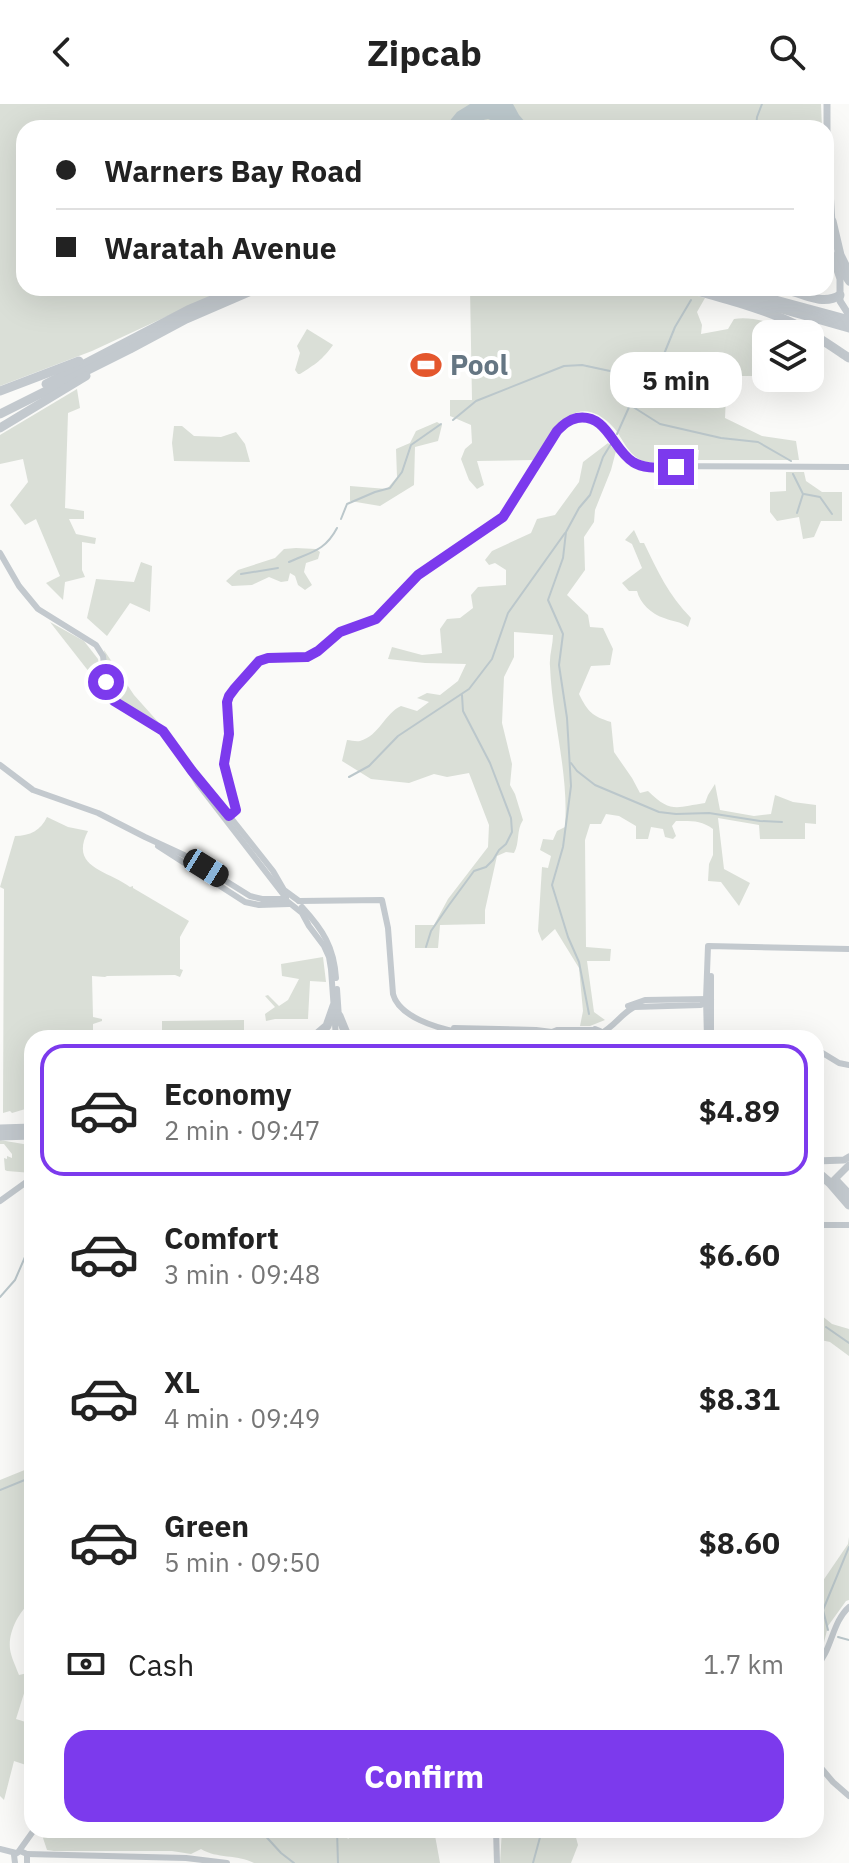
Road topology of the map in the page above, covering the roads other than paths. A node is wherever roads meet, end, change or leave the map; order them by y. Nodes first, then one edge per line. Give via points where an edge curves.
1 (834, 230) edge
2 (834, 235) edge
3 (834, 264) edge
4 (849, 273) edge
5 (849, 282) edge
6 (844, 292) edge
7 (221, 296) edge
8 (239, 296) edge
9 (713, 296) edge
10 (736, 296) edge
11 (757, 296) edge
12 (807, 296) edge
13 (849, 318) edge
14 (830, 319) junction
15 (849, 328) edge
16 (115, 346) junction
17 (130, 349) junction
18 (849, 358) edge
19 (0, 391) edge
20 (0, 408) edge
21 (0, 414) edge
22 (0, 428) edge
23 (849, 467) edge
24 (0, 553) edge
25 (0, 765) edge
26 (228, 818) junction
27 (145, 837) junction
28 (276, 885) junction
29 (266, 900) junction
30 (313, 900) junction
31 (292, 901) junction
32 (309, 915) junction
33 (849, 949) edge
34 (708, 1001) junction
35 (334, 1006) junction
36 (339, 1016) junction
37 (322, 1030) edge
38 (336, 1030) edge
39 (338, 1030) edge
40 (345, 1030) edge
41 (448, 1030) edge
42 (599, 1030) edge
43 (710, 1030) edge
44 (824, 1054) edge
45 (849, 1065) edge
46 (24, 1128) edge
47 (0, 1129) edge
48 (24, 1135) edge
49 (0, 1136) edge
50 (849, 1157) edge
51 (824, 1162) edge
52 (849, 1165) edge
53 (824, 1172) edge
54 (849, 1173) edge
55 (824, 1176) edge
56 (834, 1183) junction
57 (24, 1184) edge
58 (849, 1195) edge
59 (0, 1201) edge
60 (849, 1205) edge
61 (824, 1225) edge
62 (849, 1225) edge
63 (849, 1607) edge
64 (824, 1657) edge
65 (824, 1771) edge
66 (849, 1796) edge
67 (29, 1838) edge
68 (496, 1838) edge
69 (2, 1850) edge
70 (19, 1858) edge
71 (227, 1863) edge
72 (497, 1863) edge

1 - 4 highway
2 - 5 main road
3 - 6 main road
6 - 12 highway via 824,301
6 - 13 main road via 842,306
7 - 16 highway
8 - 17 highway
9 - 18 highway via 792,323
10 - 14 highway
11 - 14 highway
13 - 14 highway
14 - 15 highway
16 - 19 highway
16 - 20 highway
17 - 21 highway
17 - 22 highway
23 - 26 street via 641,466 599,422 583,417 566,422 503,517 418,575 376,619 340,632 307,657 259,661 235,688 227,702 224,764 236,810
24 - 26 street via 38,609 99,649 114,701 163,731
25 - 27 street via 33,790
26 - 28 street
26 - 31 street
27 - 29 street
27 - 31 street via 245,902
28 - 29 street
28 - 31 street
29 - 31 street
30 - 31 street
30 - 32 street
30 - 41 street via 382,900 393,999
31 - 32 street
31 - 35 street via 327,951
32 - 36 street via 332,951
33 - 34 street via 708,946
34 - 42 street via 638,1002
34 - 43 street
35 - 37 highway
35 - 38 street
36 - 39 street
36 - 40 highway
44 - 45 street
46 - 47 highway
48 - 49 highway
50 - 51 main road
52 - 56 main road
53 - 56 highway
54 - 56 main road
55 - 56 highway
56 - 58 highway
56 - 60 highway
57 - 59 street
61 - 62 street
63 - 64 street
65 - 66 street
67 - 70 street
68 - 72 street
69 - 70 street
70 - 71 street via 178,1857

